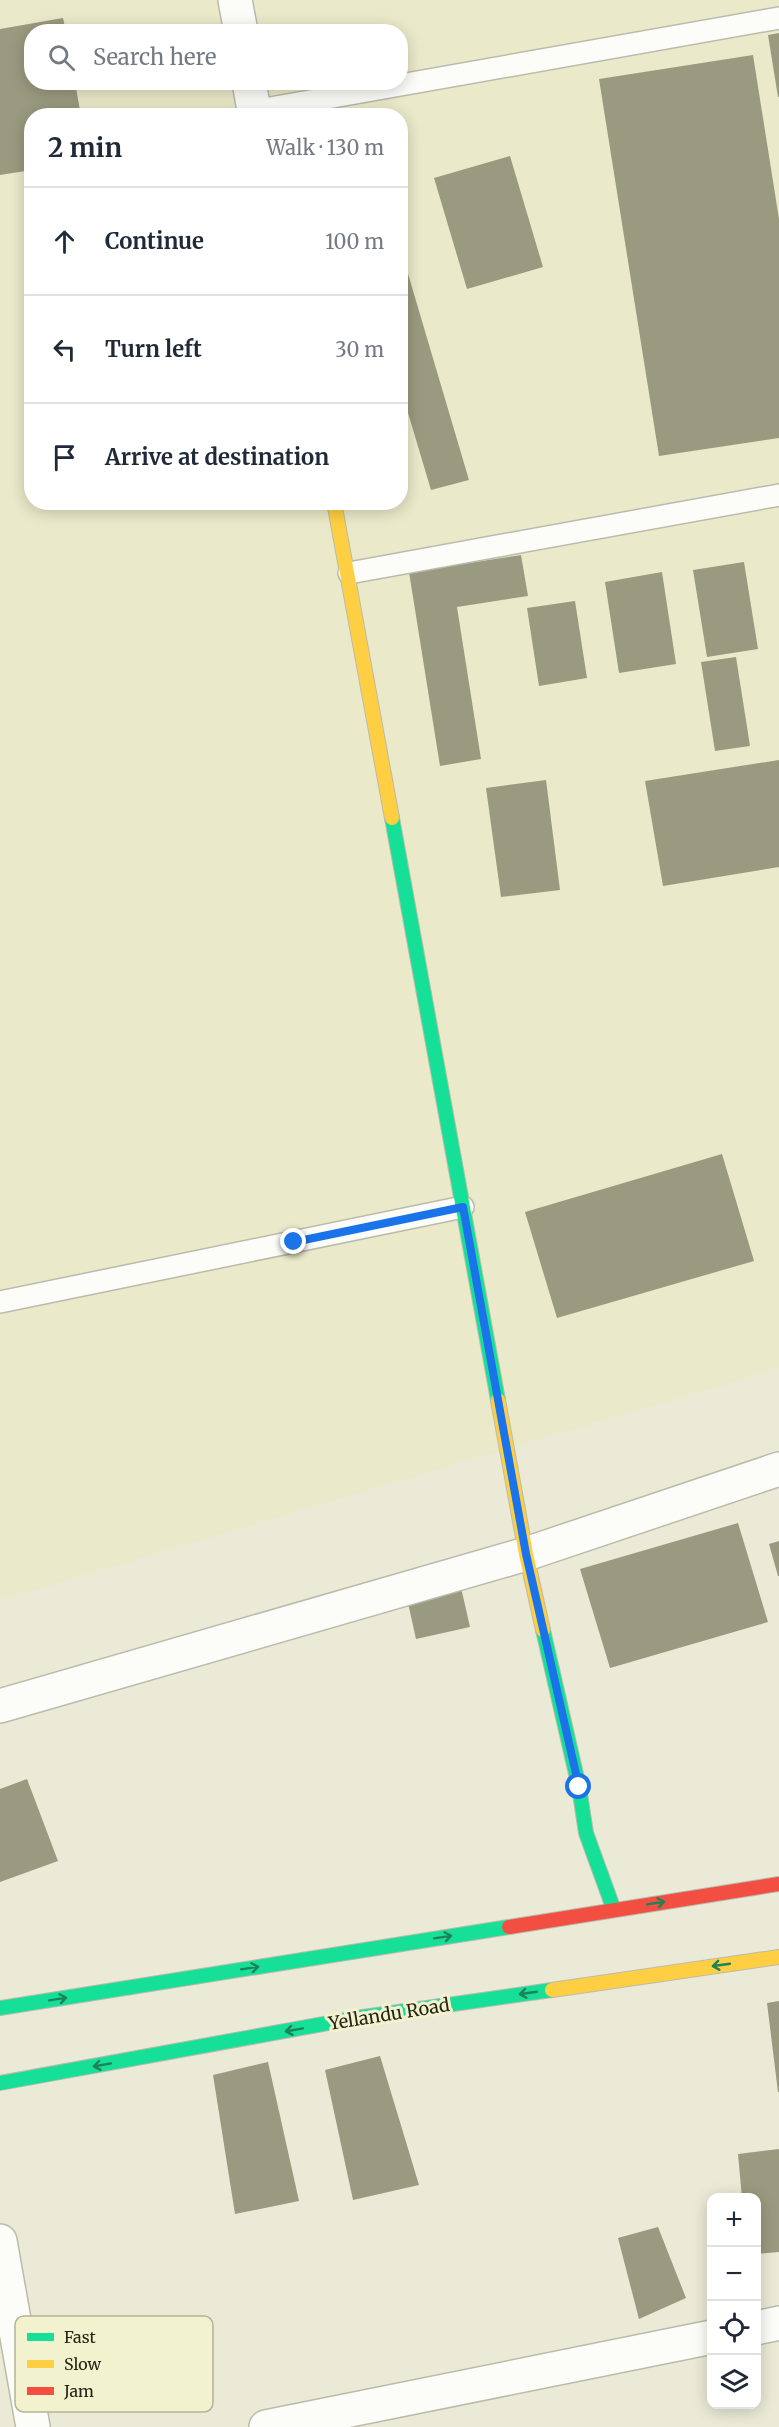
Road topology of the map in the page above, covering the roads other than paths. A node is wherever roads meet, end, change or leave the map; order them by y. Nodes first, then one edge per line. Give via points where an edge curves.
1 (235, 0) edge
2 (779, 18) edge
3 (239, 24) edge
4 (408, 78) edge
5 (333, 90) edge
6 (253, 103) edge
7 (779, 495) edge
8 (336, 510) edge
9 (349, 573) junction
10 (463, 1207) junction
11 (0, 1302) edge
12 (779, 1469) edge
13 (526, 1554) junction
14 (0, 1706) edge
15 (779, 1884) edge
16 (614, 1910) junction
17 (779, 1957) edge
18 (0, 2008) edge
19 (0, 2083) edge
20 (0, 2241) edge
21 (779, 2323) edge
22 (15, 2326) edge
23 (761, 2327) edge
24 (707, 2338) edge
25 (30, 2412) edge
26 (366, 2418) edge
27 (33, 2427) edge
28 (266, 2427) edge

1 - 3 street
2 - 4 lane
5 - 6 lane
7 - 9 lane
8 - 9 main road
9 - 10 main road
10 - 11 lane
10 - 13 main road
12 - 13 street
13 - 14 street
13 - 16 main road via 586,1833
16 -> 15 main road
18 -> 16 main road
17 -> 19 main road, Yellandu Road via 356,2018
20 - 22 street
21 - 23 street
24 - 26 street
25 - 27 street
26 - 28 street

